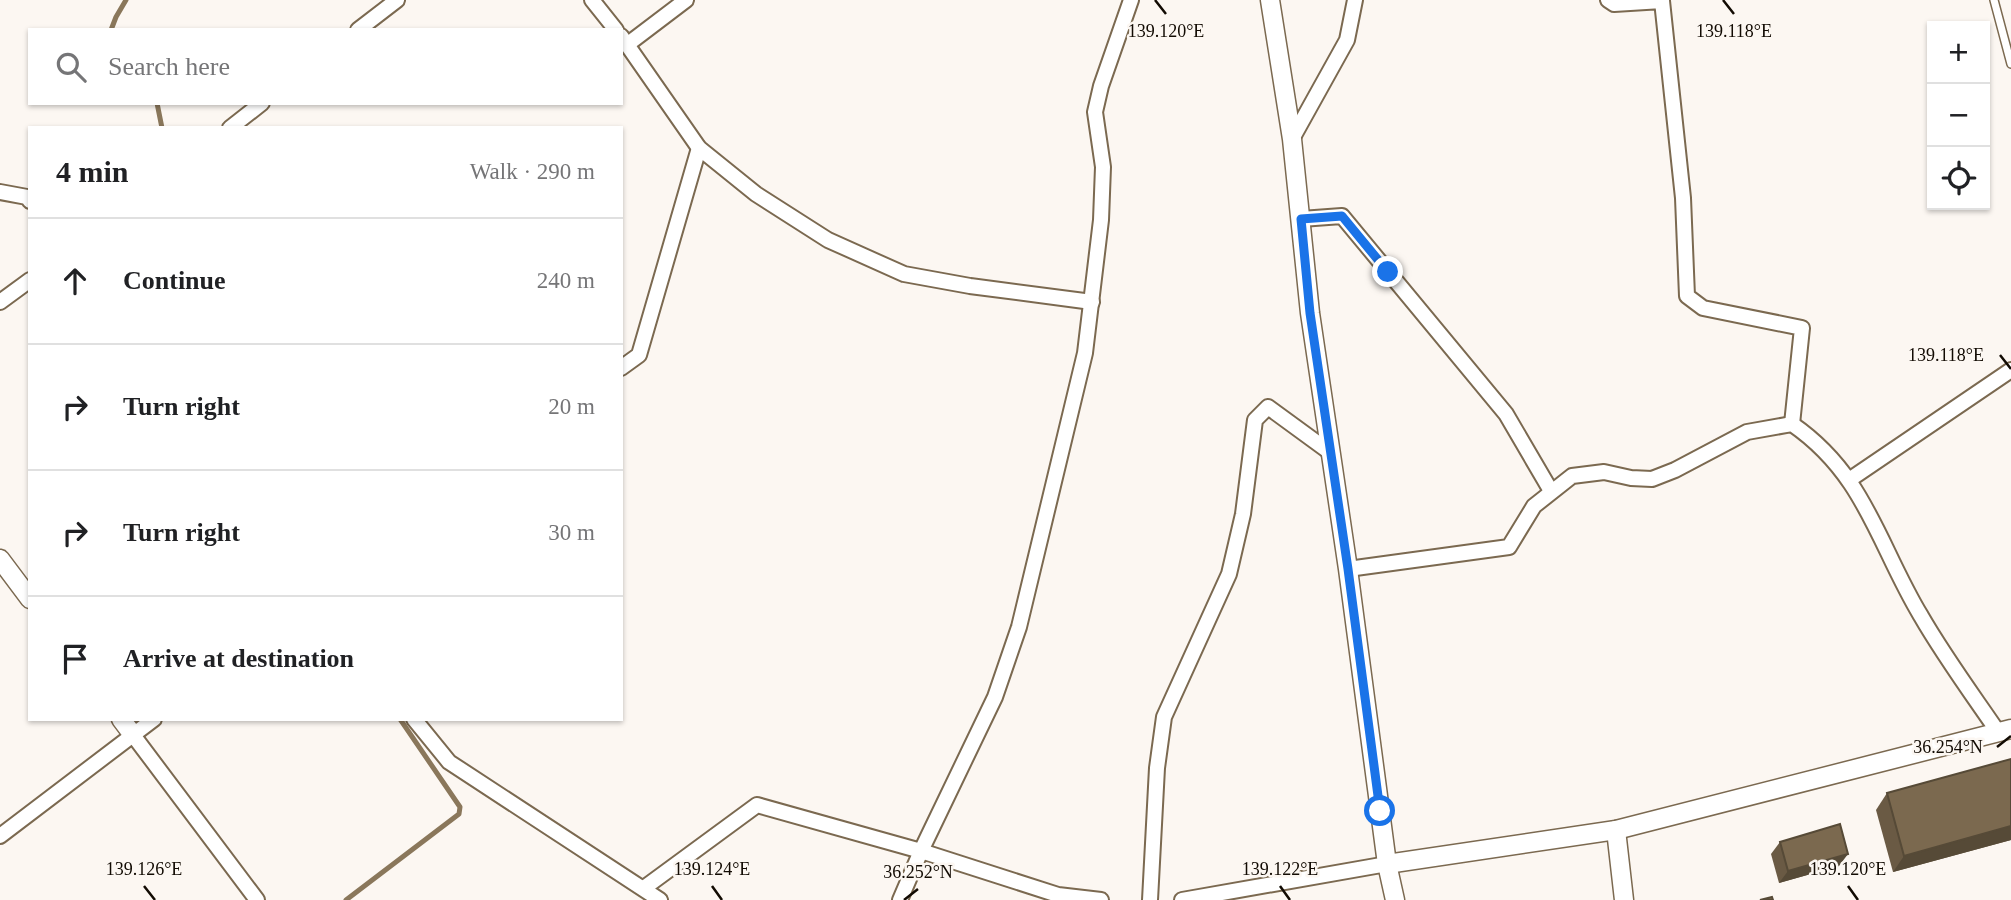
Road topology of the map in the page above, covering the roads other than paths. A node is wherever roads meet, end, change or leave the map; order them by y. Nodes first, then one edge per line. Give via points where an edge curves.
1 (397, 0) edge
2 (592, 0) edge
3 (686, 0) edge
4 (1130, 0) edge
5 (1270, 0) edge
6 (1355, 0) edge
7 (1608, 0) edge
8 (1994, 0) edge
9 (361, 28) edge
10 (614, 28) edge
11 (624, 40) edge
12 (2011, 64) edge
13 (259, 105) edge
14 (233, 126) edge
15 (1292, 139) junction
16 (699, 148) junction
17 (0, 192) edge
18 (28, 198) edge
19 (1301, 219) junction
20 (28, 281) edge
21 (0, 302) edge
22 (1092, 302) junction
23 (623, 367) edge
24 (2011, 370) edge
25 (1792, 424) junction
26 (1331, 453) junction
27 (1849, 480) junction
28 (1551, 491) junction
29 (0, 559) edge
30 (1348, 569) junction
31 (28, 596) edge
32 (122, 721) edge
33 (151, 721) edge
34 (416, 721) edge
35 (2004, 730) edge
36 (133, 735) junction
37 (1616, 830) junction
38 (0, 836) edge
39 (920, 851) junction
40 (1387, 864) junction
41 (644, 888) junction
42 (1057, 898) edge
43 (257, 900) edge
44 (660, 900) edge
45 (900, 900) edge
46 (1101, 900) edge
47 (1150, 900) edge
48 (1182, 900) edge
49 (1395, 900) edge
50 (1624, 900) edge

1 - 9 street
2 - 10 street
3 - 11 street
4 - 22 street via 1096,112 1103,167
5 - 15 street
6 - 15 street via 1348,40
7 - 25 street via 1614,4 1662,2 1684,198 1687,296 1703,308 1802,328
8 - 12 lane
11 - 16 street
13 - 14 street
15 - 19 street
16 - 22 street via 756,194 828,240 904,274
16 - 23 street via 639,355
17 - 18 street
19 - 26 street
19 - 28 street via 1342,216 1506,414
20 - 21 street
22 - 39 street via 1085,353 1018,627 995,697
24 - 27 street
25 - 27 street via 1823,447
25 - 28 street via 1747,432 1652,479 1604,472 1572,476
26 - 30 street
26 - 47 street via 1268,407 1255,420 1243,514 1229,574 1164,717
27 - 35 street via 1920,615
28 - 30 street via 1534,506 1509,547
29 - 31 street
30 - 40 street
32 - 36 street
33 - 36 street
34 - 41 street via 449,762
35 - 37 street
36 - 38 street
36 - 43 street
37 - 40 street
37 - 50 street
39 - 41 street via 757,805
39 - 42 street
39 - 45 street
40 - 48 street
40 - 49 street
41 - 44 street
42 - 46 street

